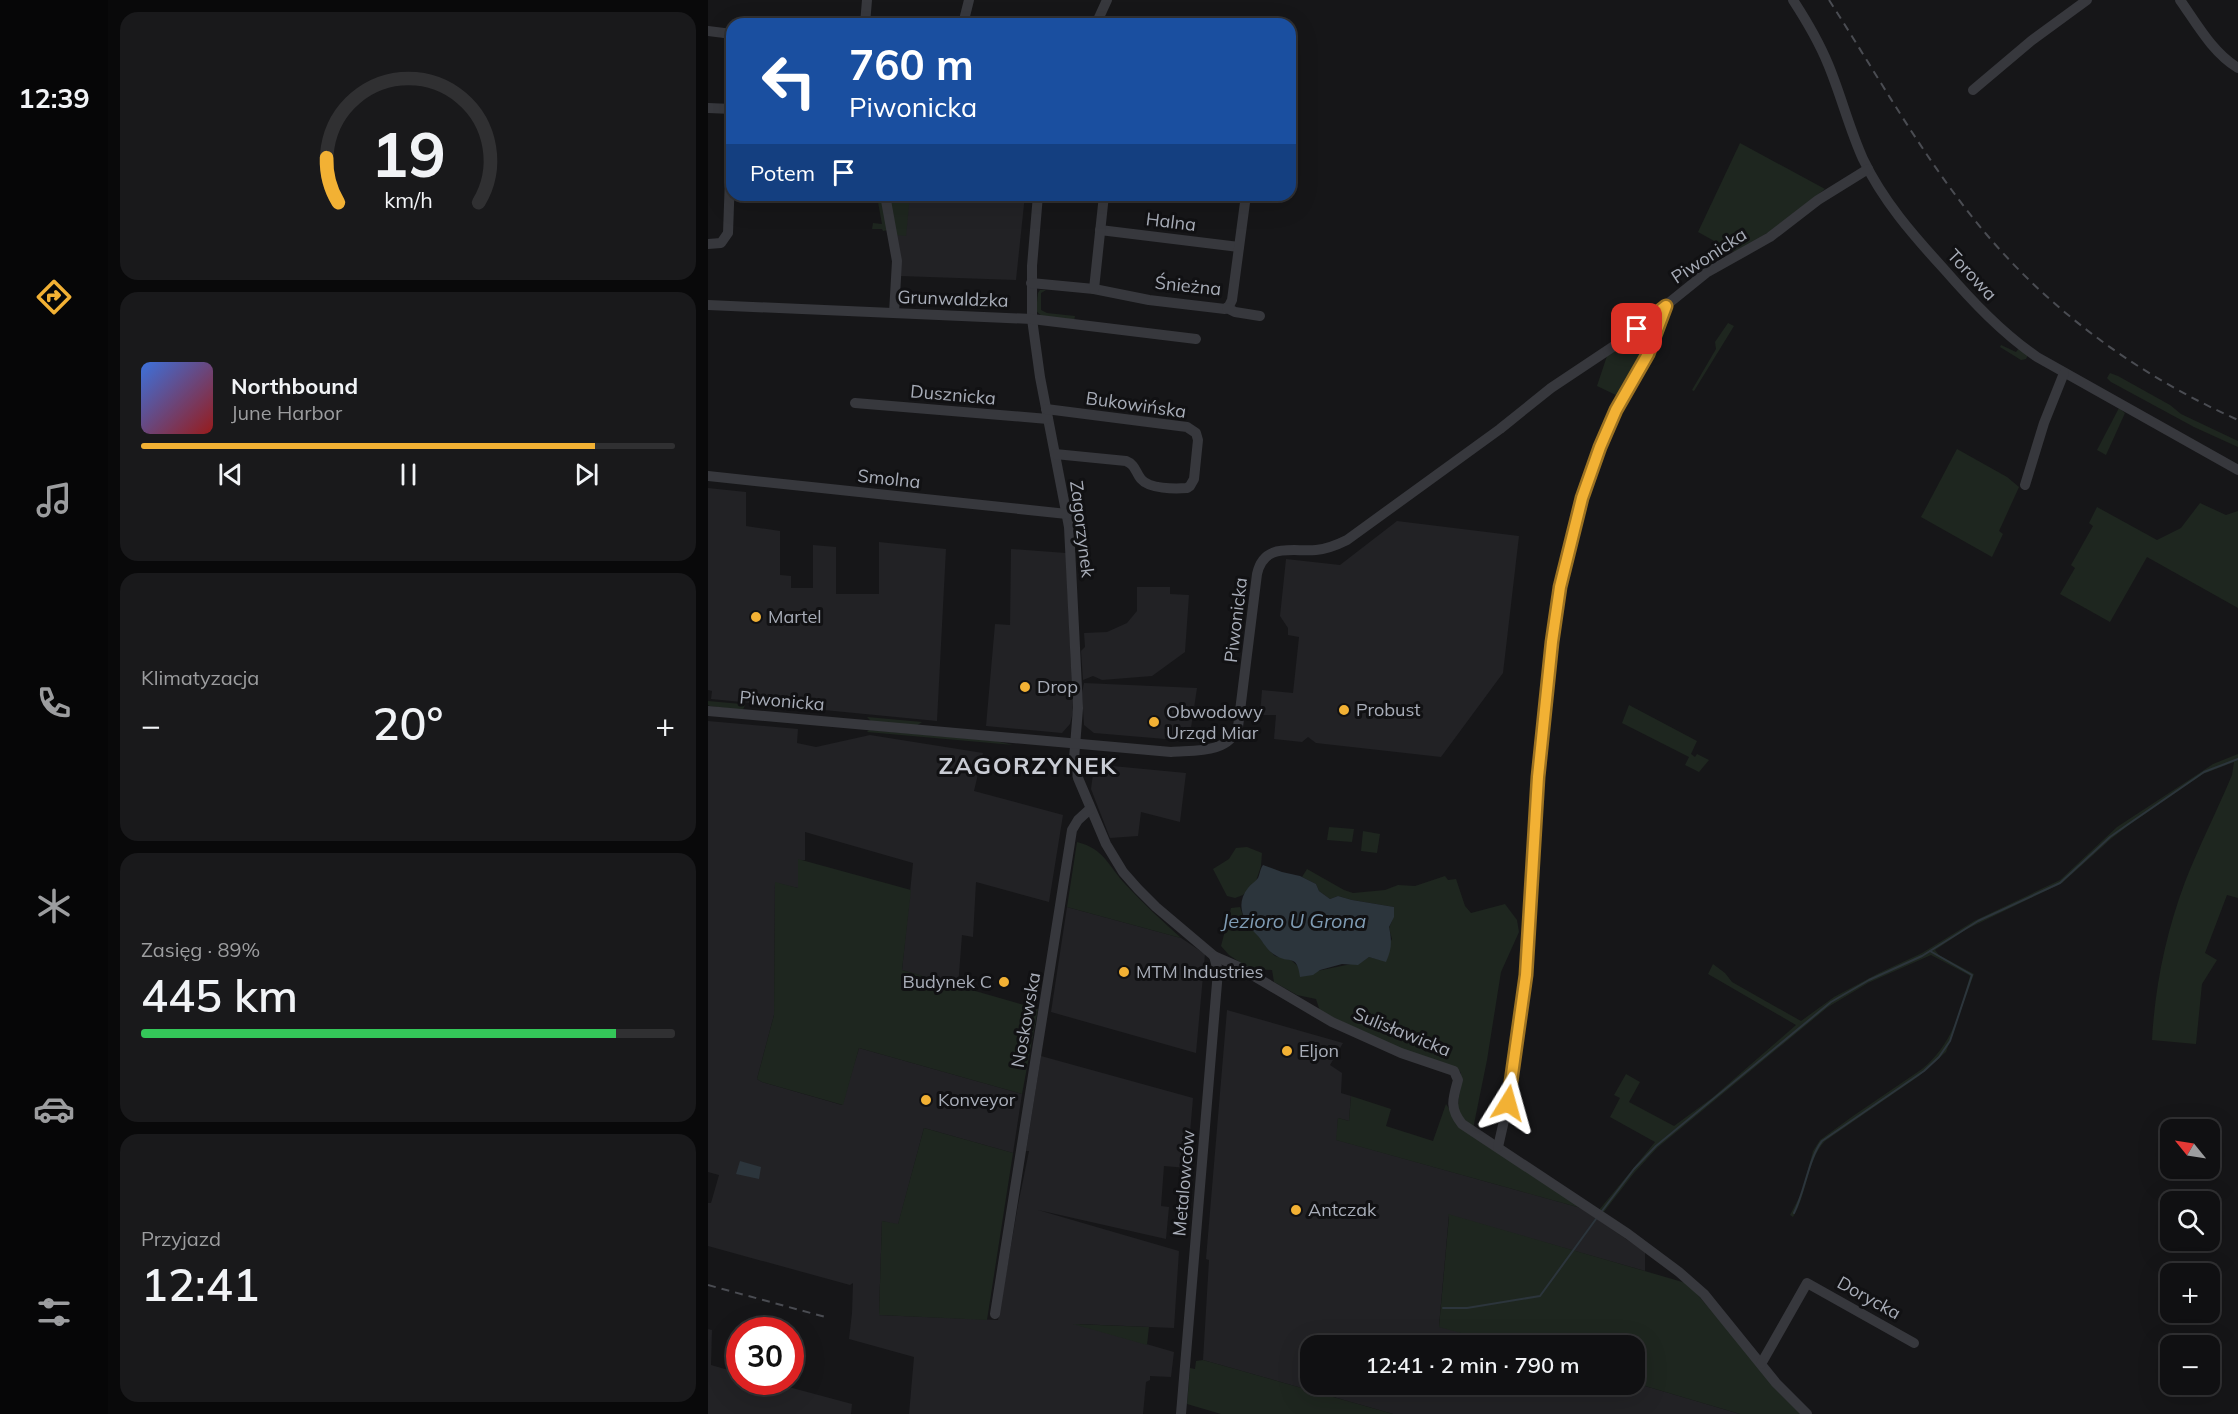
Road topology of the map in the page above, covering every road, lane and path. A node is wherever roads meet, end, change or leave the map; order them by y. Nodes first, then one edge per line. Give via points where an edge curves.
1 (867, 0) edge
2 (969, 0) edge
3 (1107, 0) edge
4 (1792, 0) edge
5 (2088, 0) edge
6 (2180, 0) edge
7 (866, 18) edge
8 (964, 18) edge
9 (1099, 18) edge
10 (708, 31) edge
11 (726, 33) edge
12 (2238, 68) edge
13 (1973, 90) dead end
14 (708, 108) edge
15 (726, 110) edge
16 (1868, 169) junction
17 (730, 201) edge
18 (886, 201) edge
19 (1038, 201) edge
20 (1103, 201) edge
21 (1245, 201) edge
22 (1100, 230) junction
23 (708, 244) edge
24 (1239, 247) junction
25 (1031, 283) junction
26 (1094, 289) junction
27 (708, 305) edge
28 (1666, 306) junction
29 (1227, 308) junction
30 (894, 313) junction
31 (1260, 316) dead end
32 (1032, 319) junction
33 (1196, 339) dead end
34 (2064, 373) junction
35 (855, 404) dead end
36 (1047, 414) junction
37 (1055, 454) junction
38 (2238, 470) edge
39 (708, 476) edge
40 (2025, 486) dead end
41 (1067, 514) junction
42 (708, 711) edge
43 (1075, 745) junction
44 (1090, 809) junction
45 (1214, 956) junction
46 (1498, 1147) junction
47 (995, 1314) dead end
48 (1914, 1343) dead end
49 (1761, 1364) junction
50 (1180, 1414) edge
51 (1807, 1414) edge

1 - 7 street
2 - 8 street
3 - 9 street
4 - 16 street, Torowa via 1828,64
5 - 13 street
6 - 12 street via 2213,47
10 - 11 street
14 - 15 street
16 - 28 street, Piwonicka via 1818,200 1770,237 1706,273
16 - 34 street, Torowa via 1892,210 1969,297 2020,345
17 - 23 street via 727,237 721,243
18 - 30 street via 897,261
19 - 25 street, Zagorzynek
20 - 22 street
21 - 24 street, Śnieżna
22 - 24 street, Halna
22 - 26 street
24 - 29 street, Śnieżna via 1232,300
25 - 26 street, Śnieżna
25 - 32 street, Zagorzynek
26 - 29 street, Śnieżna
27 - 30 street, Grunwaldzka
28 - 43 street, Piwonicka via 1347,540 1318,550 1276,551 1264,558 1257,574 1238,728 1226,744 1171,752
28 - 46 street via 1648,354 1600,447 1582,498 1560,587 1537,787 1526,975 1510,1094
29 - 31 street
30 - 32 street, Grunwaldzka
32 - 33 street, Grunwaldzka
32 - 36 street, Zagorzynek
34 - 38 street, Torowa
34 - 40 street
35 - 36 street, Dusznicka
36 - 37 street, Zagorzynek
36 - 37 street, Bukowińska via 1187,427 1198,440 1194,479 1187,488 1146,483 1133,464 1126,461
37 - 41 street, Zagorzynek
39 - 41 street, Smolna
41 - 43 street, Zagorzynek via 1073,581
42 - 43 street, Piwonicka
43 - 44 street, Sulisławicka via 1076,771
44 - 45 street, Sulisławicka via 1123,872 1156,907
44 - 47 street, Noskowska via 1072,830
45 - 46 street, Sulisławicka via 1332,1022 1401,1053 1454,1071 1458,1080 1452,1102 1454,1112 1468,1129
45 - 50 street, Metalowców via 1218,972
46 - 49 street, Sulisławicka via 1679,1272 1704,1294
48 - 49 street, Dorycka via 1807,1283
49 - 51 street, Sulisławicka

